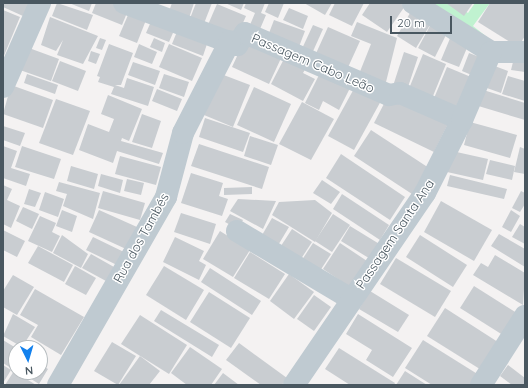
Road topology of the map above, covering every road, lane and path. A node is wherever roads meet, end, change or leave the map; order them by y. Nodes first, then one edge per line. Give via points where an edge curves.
1 (40, 3) edge
2 (124, 3) edge
3 (413, 3) edge
4 (230, 41) junction
5 (491, 52) junction
6 (525, 52) edge
7 (3, 87) edge
8 (462, 120) junction
9 (237, 231) dead end
10 (352, 299) junction
11 (525, 316) edge
12 (58, 385) edge
13 (294, 385) edge
14 (481, 385) edge

1 - 7 street
2 - 4 street
3 - 5 street
4 - 8 street, Passagem Cabo Leão via 237,44 245,33 389,95 400,93
4 - 12 street, Rua dos Tambés via 183,133 166,197
5 - 6 street
5 - 8 street, Passagem Santa Ana
8 - 10 street, Passagem Santa Ana via 425,193
9 - 10 street
10 - 13 street, Passagem Santa Ana
11 - 14 street

